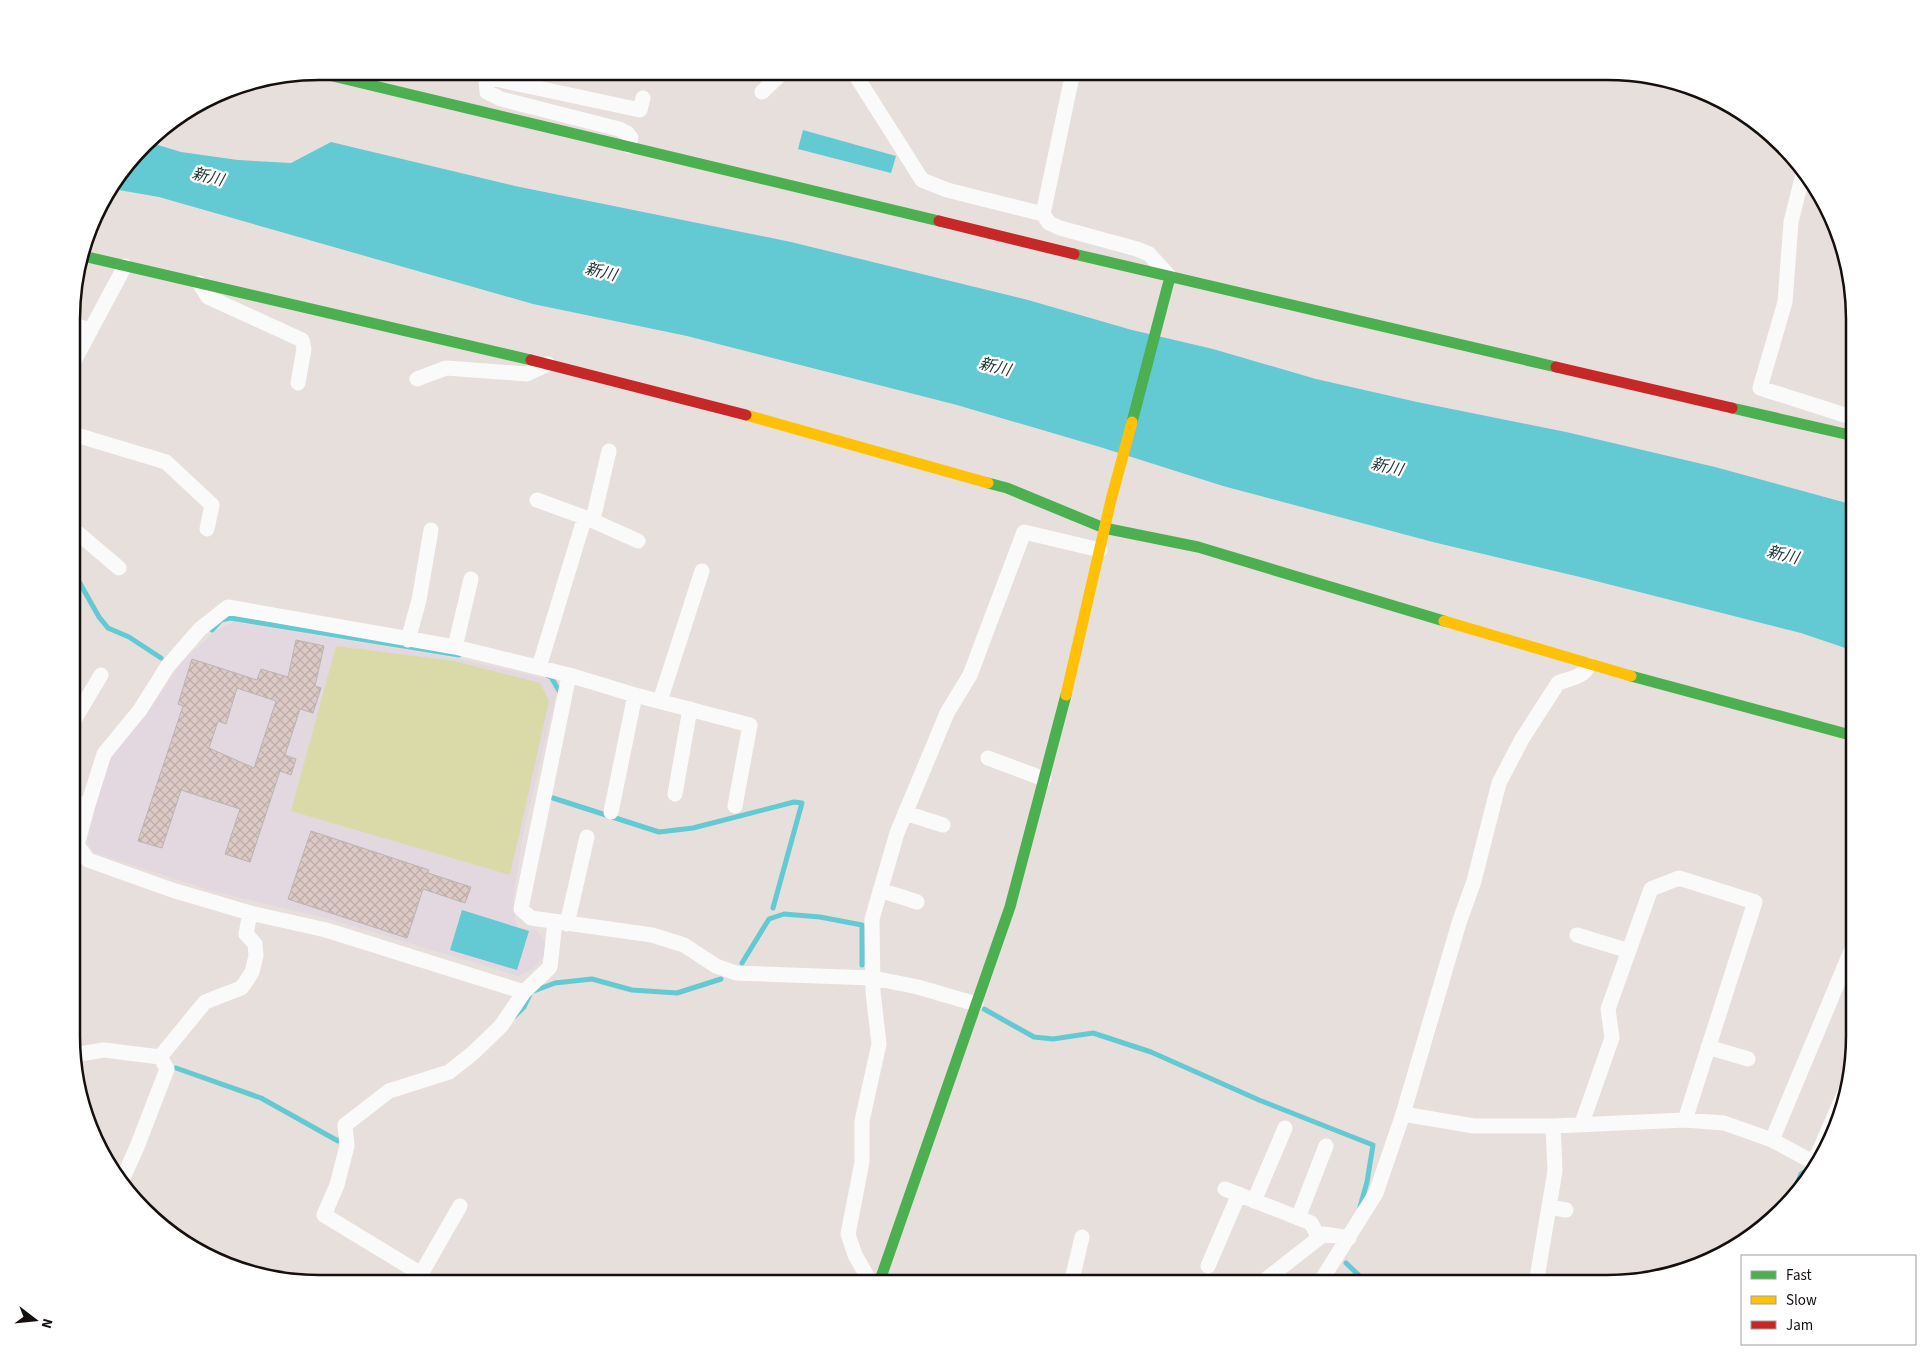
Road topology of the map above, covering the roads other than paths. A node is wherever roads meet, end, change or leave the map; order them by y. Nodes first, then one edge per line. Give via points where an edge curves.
1 (350, 80) edge
2 (487, 80) edge
3 (512, 80) edge
4 (775, 80) edge
5 (858, 80) edge
6 (1071, 80) edge
7 (762, 92) dead end
8 (643, 98) dead end
9 (629, 146) junction
10 (1801, 179) edge
11 (1043, 214) junction
12 (88, 257) edge
13 (125, 266) junction
14 (1170, 279) junction
15 (199, 283) junction
16 (80, 327) edge
17 (91, 330) junction
18 (80, 350) edge
19 (548, 364) junction
20 (417, 379) dead end
21 (298, 383) dead end
22 (1846, 415) edge
23 (1846, 434) edge
24 (80, 436) edge
25 (609, 451) dead end
26 (537, 500) dead end
27 (589, 519) junction
28 (1104, 528) junction
29 (206, 530) dead end
30 (431, 530) dead end
31 (80, 535) edge
32 (638, 541) dead end
33 (1100, 550) junction
34 (119, 568) dead end
35 (702, 571) dead end
36 (471, 579) dead end
37 (408, 640) junction
38 (455, 647) junction
39 (1589, 665) junction
40 (539, 667) junction
41 (101, 675) dead end
42 (569, 675) junction
43 (635, 695) junction
44 (660, 701) junction
45 (690, 709) junction
46 (80, 710) edge
47 (1846, 734) edge
48 (988, 758) dead end
49 (1044, 779) junction
50 (675, 794) dead end
51 (80, 804) edge
52 (735, 806) dead end
53 (87, 808) junction
54 (611, 812) dead end
55 (905, 813) junction
56 (943, 825) dead end
57 (80, 834) edge
58 (587, 837) dead end
59 (80, 849) edge
60 (880, 890) junction
61 (917, 902) dead end
62 (250, 913) junction
63 (561, 923) junction
64 (1577, 936) dead end
65 (1629, 951) junction
66 (1846, 963) edge
67 (873, 978) junction
68 (524, 992) junction
69 (976, 1004) junction
70 (1708, 1047) junction
71 (81, 1054) edge
72 (160, 1057) junction
73 (1748, 1059) dead end
74 (1404, 1114) junction
75 (1685, 1120) junction
76 (1582, 1123) junction
77 (1553, 1126) junction
78 (1285, 1128) dead end
79 (1772, 1140) junction
80 (1326, 1146) dead end
81 (1810, 1162) edge
82 (124, 1175) edge
83 (1254, 1201) junction
84 (460, 1206) dead end
85 (1549, 1207) junction
86 (1566, 1210) dead end
87 (1298, 1218) junction
88 (1082, 1237) dead end
89 (1319, 1238) junction
90 (1349, 1238) junction
91 (1208, 1266) dead end
92 (1538, 1272) dead end
93 (413, 1275) edge
94 (421, 1275) edge
95 (866, 1275) edge
96 (882, 1275) edge
97 (1074, 1275) edge
98 (1272, 1275) edge
99 (1325, 1275) edge

1 - 9 street
2 - 9 street via 487,92 501,99 627,132 631,138
3 - 8 street via 640,110
4 - 7 street
5 - 11 street via 922,180 947,190
6 - 11 street
9 - 14 street
10 - 22 street via 1791,222 1785,302 1760,388
11 - 14 street via 1049,223 1060,228 1137,248 1148,254
12 - 13 street
13 - 15 street
13 - 17 street
14 - 23 street
14 - 28 street
15 - 19 street
15 - 21 street via 208,297 302,340 304,349
16 - 17 street
17 - 18 street
19 - 20 street via 527,374 446,368
19 - 28 street via 724,408 1007,488
24 - 29 street via 166,462 212,505
25 - 27 street via 594,515
26 - 27 street
27 - 32 street
27 - 40 street via 583,523
28 - 33 street
28 - 39 street via 1198,547
30 - 37 street via 419,600
31 - 34 street
33 - 49 street
33 - 55 street via 1024,532 970,675 947,714
35 - 44 street
36 - 38 street
37 - 38 street
37 - 53 street via 228,607 200,630 167,667 140,710 104,754
38 - 40 street
39 - 47 street
39 - 74 street via 1580,676 1558,683 1522,739 1499,783 1474,881
40 - 42 street
41 - 46 street
42 - 43 street
42 - 63 street via 521,910 531,918
43 - 44 street
43 - 54 street
44 - 45 street
45 - 50 street
45 - 52 street via 750,725
48 - 49 street
49 - 69 street via 1010,907
51 - 53 street
53 - 57 street
55 - 56 street
55 - 60 street
58 - 63 street
59 - 62 street via 88,860
60 - 61 street
60 - 67 street via 872,919
62 - 68 street via 326,930
62 - 72 street via 246,934 255,944 252,972 240,988 205,1002
63 - 67 street via 652,935 684,945 716,966 736,973
63 - 68 street via 550,967
64 - 65 street
65 - 70 street via 1650,889 1679,878 1755,902
65 - 76 street via 1608,1009 1612,1038
66 - 79 street
67 - 69 street
67 - 95 street via 879,1044 862,1122 862,1162 848,1234
68 - 93 street via 501,1026 449,1072 389,1091 345,1124 346,1146 337,1185 324,1215
69 - 96 street
70 - 73 street
70 - 75 street
71 - 72 street via 104,1050
72 - 82 street via 167,1069
74 - 77 street via 1474,1126
74 - 90 street via 1376,1193
75 - 76 street
75 - 79 street via 1724,1123
76 - 77 street
77 - 85 street via 1555,1171
78 - 83 street
79 - 81 street
80 - 87 street
83 - 87 street
83 - 91 street via 1232,1192
84 - 94 street
85 - 86 street
85 - 92 street
87 - 89 street via 1311,1223
88 - 97 street
89 - 90 street via 1324,1234
89 - 98 street
90 - 99 street

